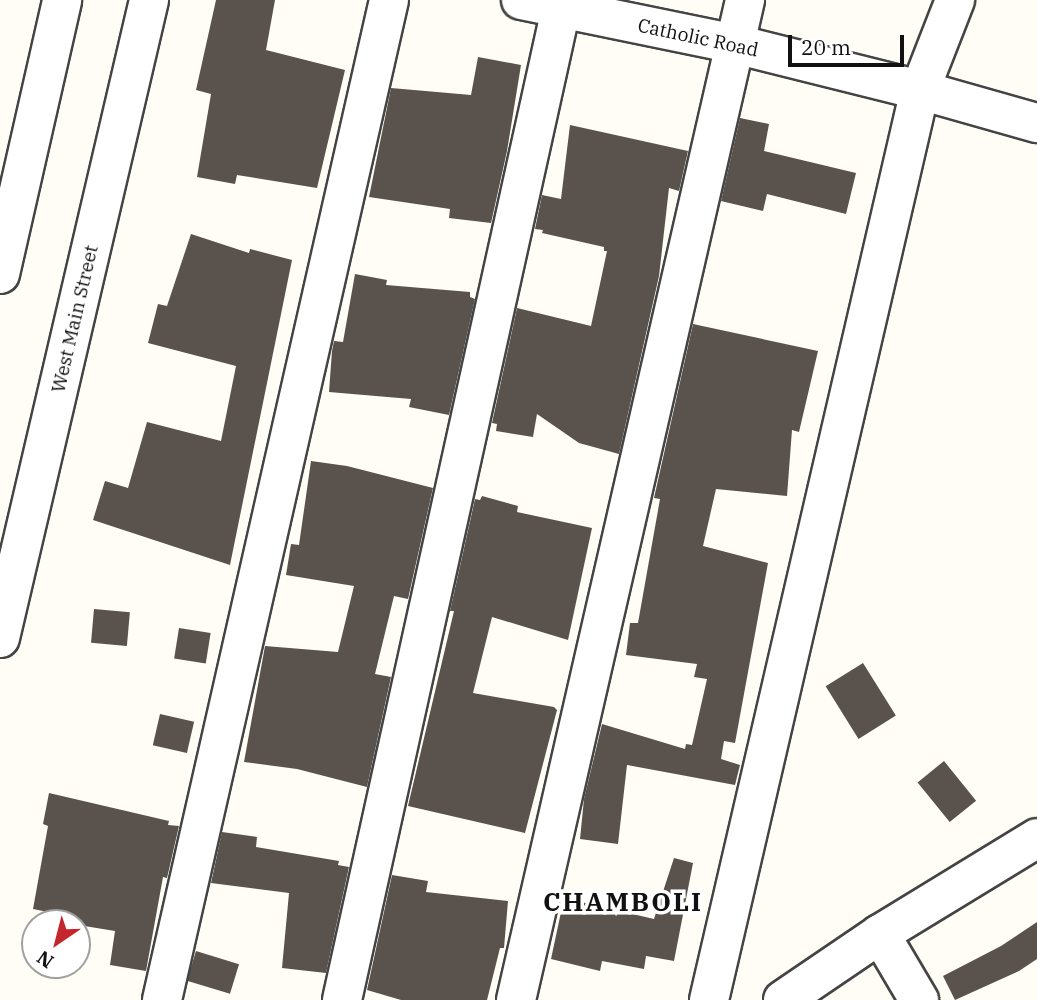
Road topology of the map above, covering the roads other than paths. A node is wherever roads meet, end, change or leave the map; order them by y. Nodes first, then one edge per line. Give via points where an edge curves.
1 (62, 0) edge
2 (149, 0) edge
3 (390, 0) edge
4 (521, 0) edge
5 (745, 0) edge
6 (956, 0) edge
7 (562, 4) edge
8 (735, 44) junction
9 (920, 90) junction
10 (1037, 123) edge
11 (0, 274) edge
12 (0, 638) edge
13 (1037, 838) edge
14 (880, 934) junction
15 (162, 1000) edge
16 (342, 1000) edge
17 (516, 1000) edge
18 (709, 1000) edge
19 (783, 1000) edge
20 (919, 1000) edge

1 - 11 street
2 - 12 street, West Main Street
3 - 15 street
4 - 7 street, Catholic Road
5 - 8 street
6 - 9 street
7 - 8 street, Catholic Road
7 - 16 street
8 - 9 street, Catholic Road
8 - 17 street
9 - 10 street, Catholic Road
9 - 18 street
13 - 14 street
14 - 19 street
14 - 20 street

